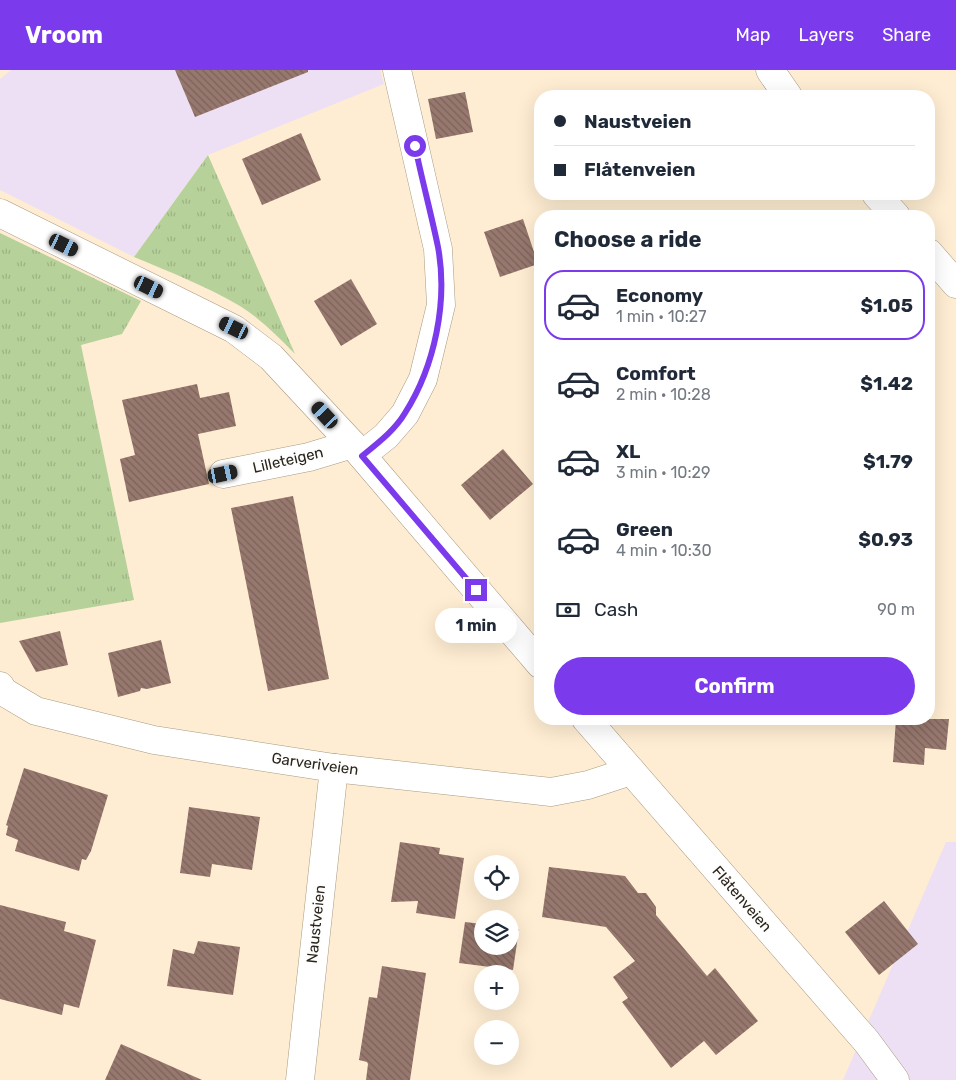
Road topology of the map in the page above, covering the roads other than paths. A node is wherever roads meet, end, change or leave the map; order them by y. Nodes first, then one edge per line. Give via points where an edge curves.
1 (397, 70) edge
2 (770, 70) edge
3 (784, 90) edge
4 (881, 200) edge
5 (891, 210) edge
6 (0, 213) edge
7 (935, 260) edge
8 (956, 284) edge
9 (357, 450) junction
10 (223, 474) dead end
11 (534, 657) edge
12 (1, 691) edge
13 (591, 725) edge
14 (334, 768) junction
15 (631, 771) junction
16 (300, 1080) edge
17 (895, 1080) edge

1 - 9 street via 438,249 441,305 423,379 405,414 386,436
2 - 3 street
4 - 5 street
6 - 9 street via 234,328 271,357
7 - 8 street
9 - 10 street, Lilleteigen via 309,456
9 - 11 street
12 - 14 street, Garveriveien via 36,711 154,740
13 - 15 street, Flåtenveien
14 - 15 street, Garveriveien via 551,792 588,785
14 - 16 street, Naustveien
15 - 17 street, Flåtenveien via 867,1042

